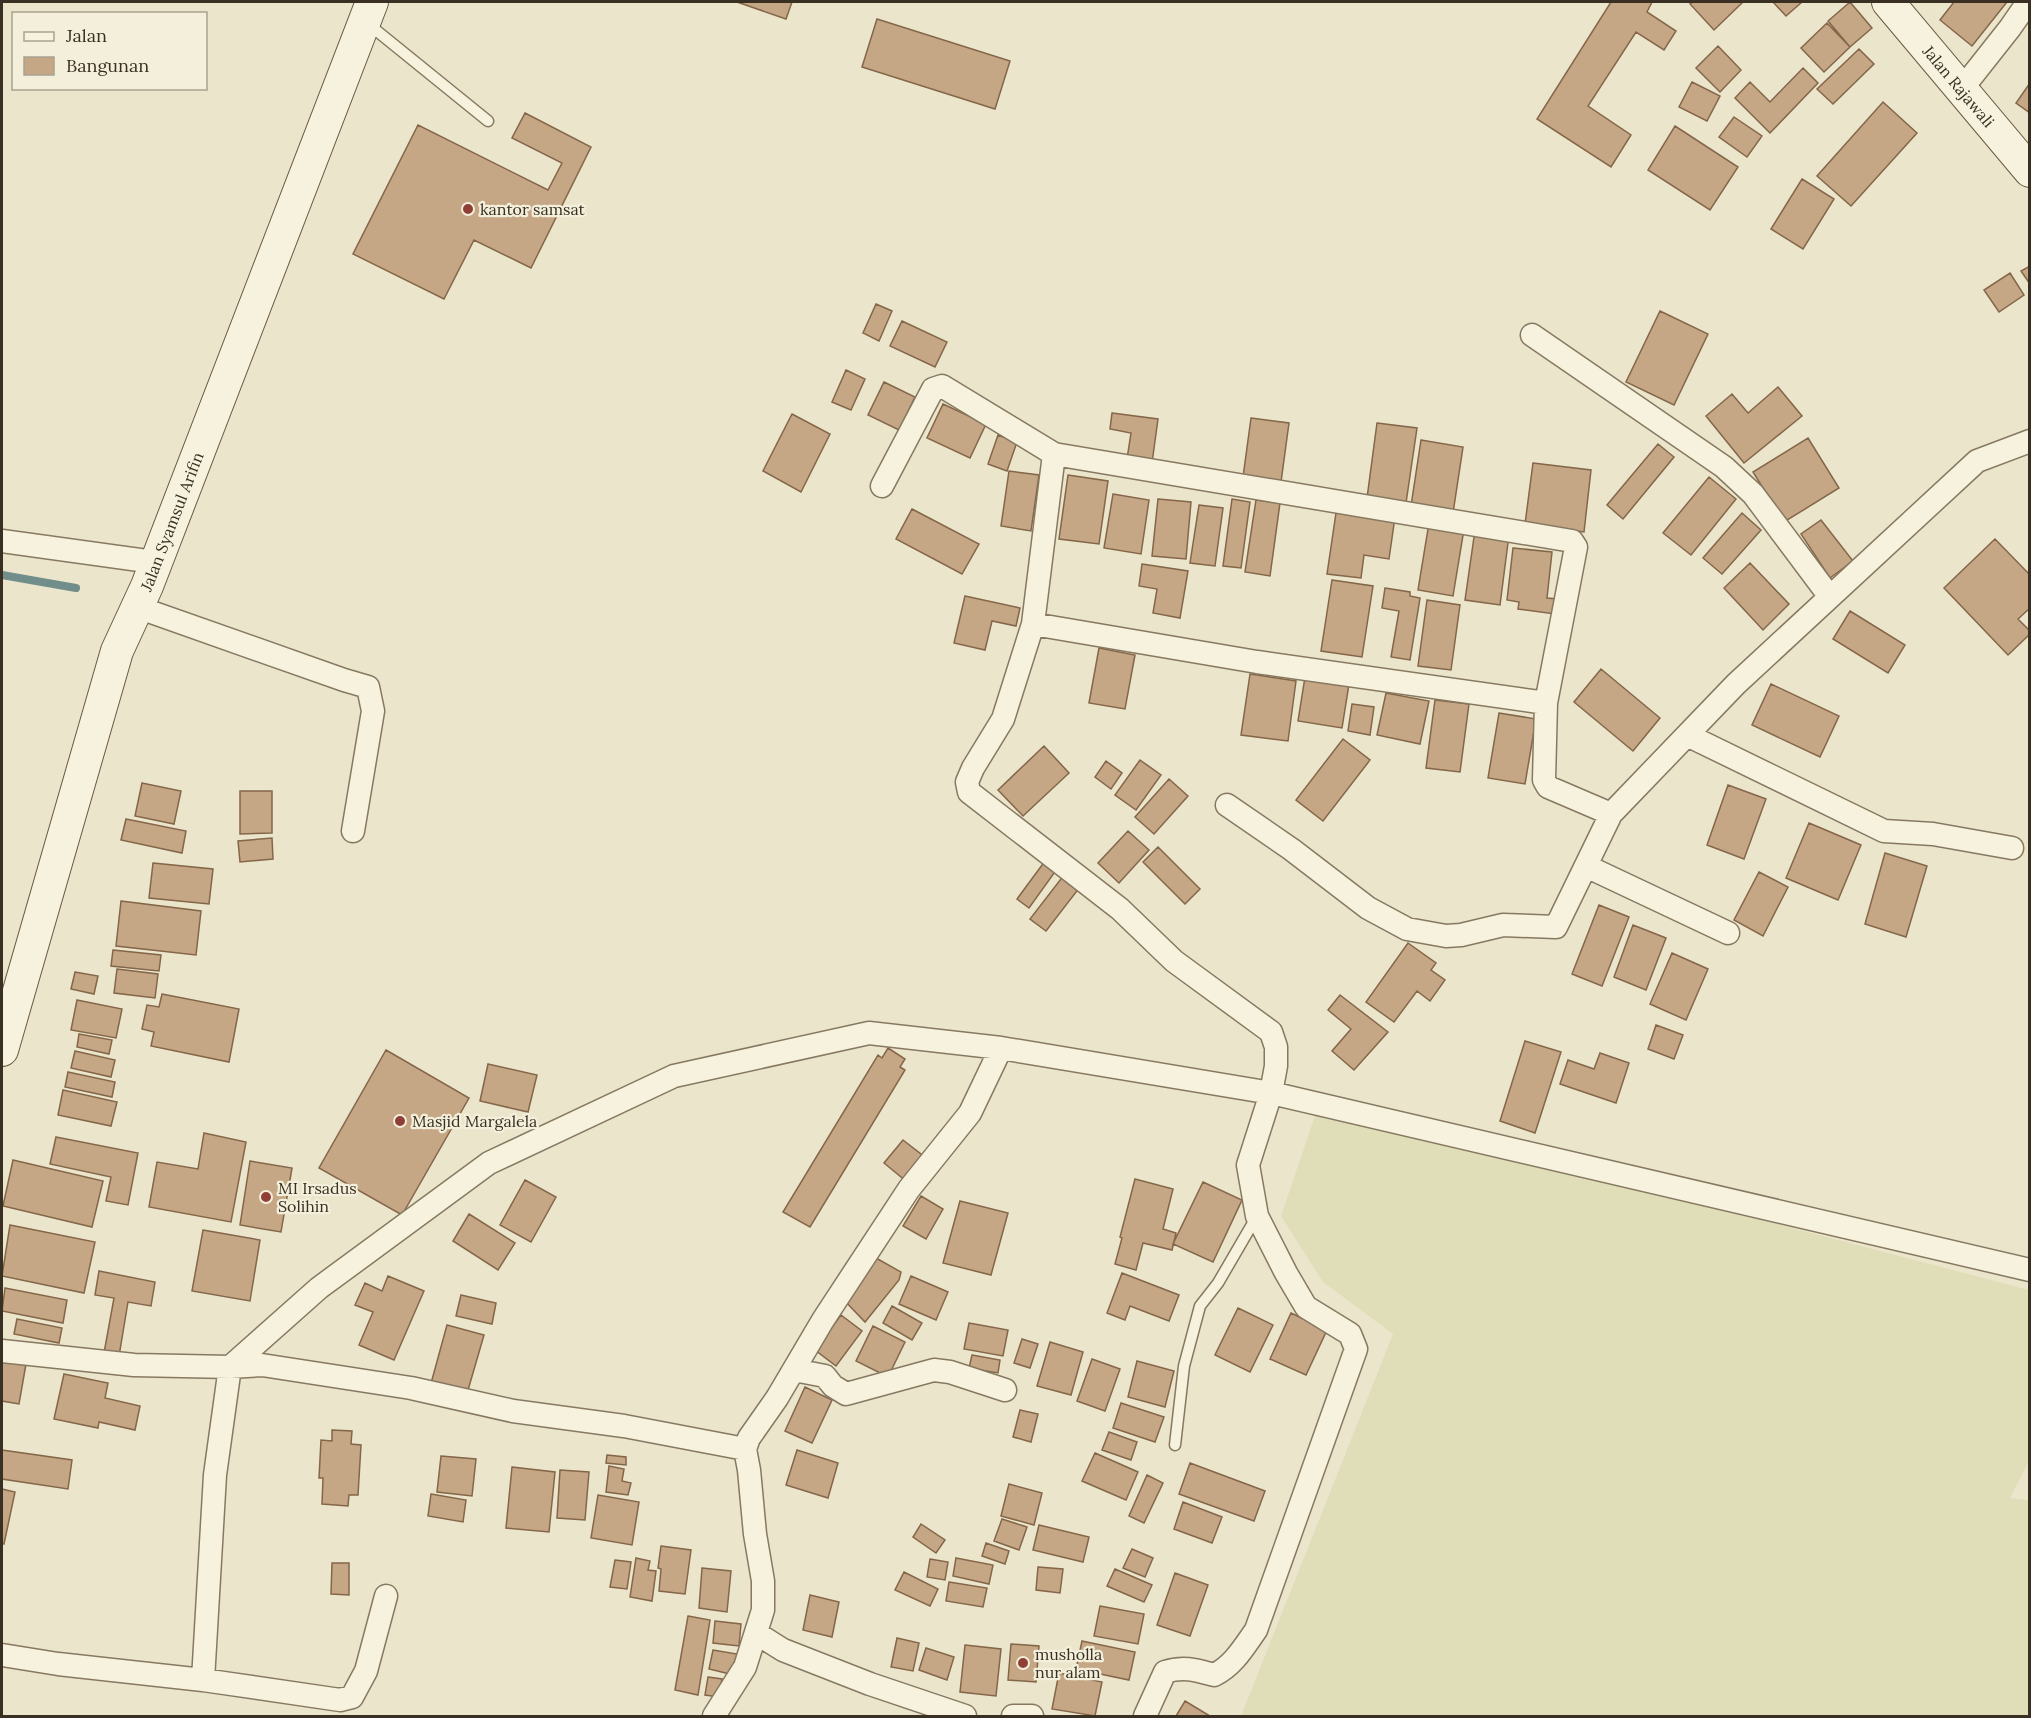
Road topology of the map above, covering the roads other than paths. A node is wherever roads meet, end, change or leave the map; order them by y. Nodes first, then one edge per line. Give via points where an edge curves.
1 (1888, 2) edge
2 (2028, 2) edge
3 (368, 11) edge
4 (1961, 90) junction
5 (488, 121) dead end
6 (2030, 171) edge
7 (1532, 335) dead end
8 (2030, 441) edge
9 (1054, 454) junction
10 (882, 486) dead end
11 (2, 541) edge
12 (154, 562) junction
13 (1830, 597) junction
14 (137, 607) junction
15 (1034, 624) junction
16 (1546, 703) junction
17 (1687, 735) junction
18 (1227, 805) dead end
19 (1611, 814) junction
20 (353, 831) dead end
21 (2012, 848) dead end
22 (1586, 866) junction
23 (1728, 933) dead end
24 (1000, 1048) junction
25 (2, 1050) edge
26 (1271, 1093) junction
27 (1257, 1216) junction
28 (2030, 1270) edge
29 (2, 1351) edge
30 (230, 1367) junction
31 (794, 1370) junction
32 (1005, 1390) dead end
33 (1174, 1445) dead end
34 (745, 1449) junction
35 (386, 1596) dead end
36 (756, 1633) junction
37 (2, 1655) edge
38 (203, 1680) junction
39 (714, 1716) edge
40 (964, 1716) edge
41 (1013, 1716) edge
42 (1032, 1716) edge
43 (1145, 1716) edge

1 - 4 main road, Jalan Rajawali
2 - 4 street
3 - 5 lane
3 - 12 main road, Jalan Syamsul Arifin
4 - 6 main road, Jalan Rajawali
7 - 13 street via 1724,467 1753,494
8 - 13 street via 1977,461
9 - 10 street via 942,386 933,389
9 - 15 street
9 - 16 street via 1572,541 1576,547
11 - 12 street
12 - 14 main road, Jalan Syamsul Arifin
13 - 17 street
14 - 20 street via 368,687 373,711
14 - 25 main road, Jalan Syamsul Arifin via 117,651
15 - 16 street via 1257,662
15 - 26 street via 1003,719 973,768 969,792 1120,909 1174,961 1271,1032 1276,1066
16 - 19 street via 1544,780 1548,787
17 - 19 street
17 - 21 street via 1884,831 1933,834
18 - 22 street via 1368,908 1407,929 1446,936 1503,925 1556,927
19 - 22 street
22 - 23 street
24 - 26 street
24 - 30 street via 869,1033 674,1076 489,1163 319,1288
24 - 31 street via 970,1113 909,1189
26 - 27 street via 1248,1165
26 - 28 street
27 - 33 lane via 1200,1306 1184,1366
27 - 43 street via 1306,1307 1350,1334 1356,1349 1256,1630 1230,1665 1214,1675 1192,1668 1165,1672
29 - 30 street via 134,1365
30 - 34 street via 262,1365 411,1388 513,1410
30 - 38 street via 215,1474
31 - 32 street via 825,1376 846,1394 934,1370
31 - 34 street
34 - 36 street via 764,1581 763,1610
35 - 38 street via 366,1671 352,1697 328,1699
36 - 39 street via 745,1667
36 - 40 street via 783,1650
37 - 38 street
41 - 42 street

